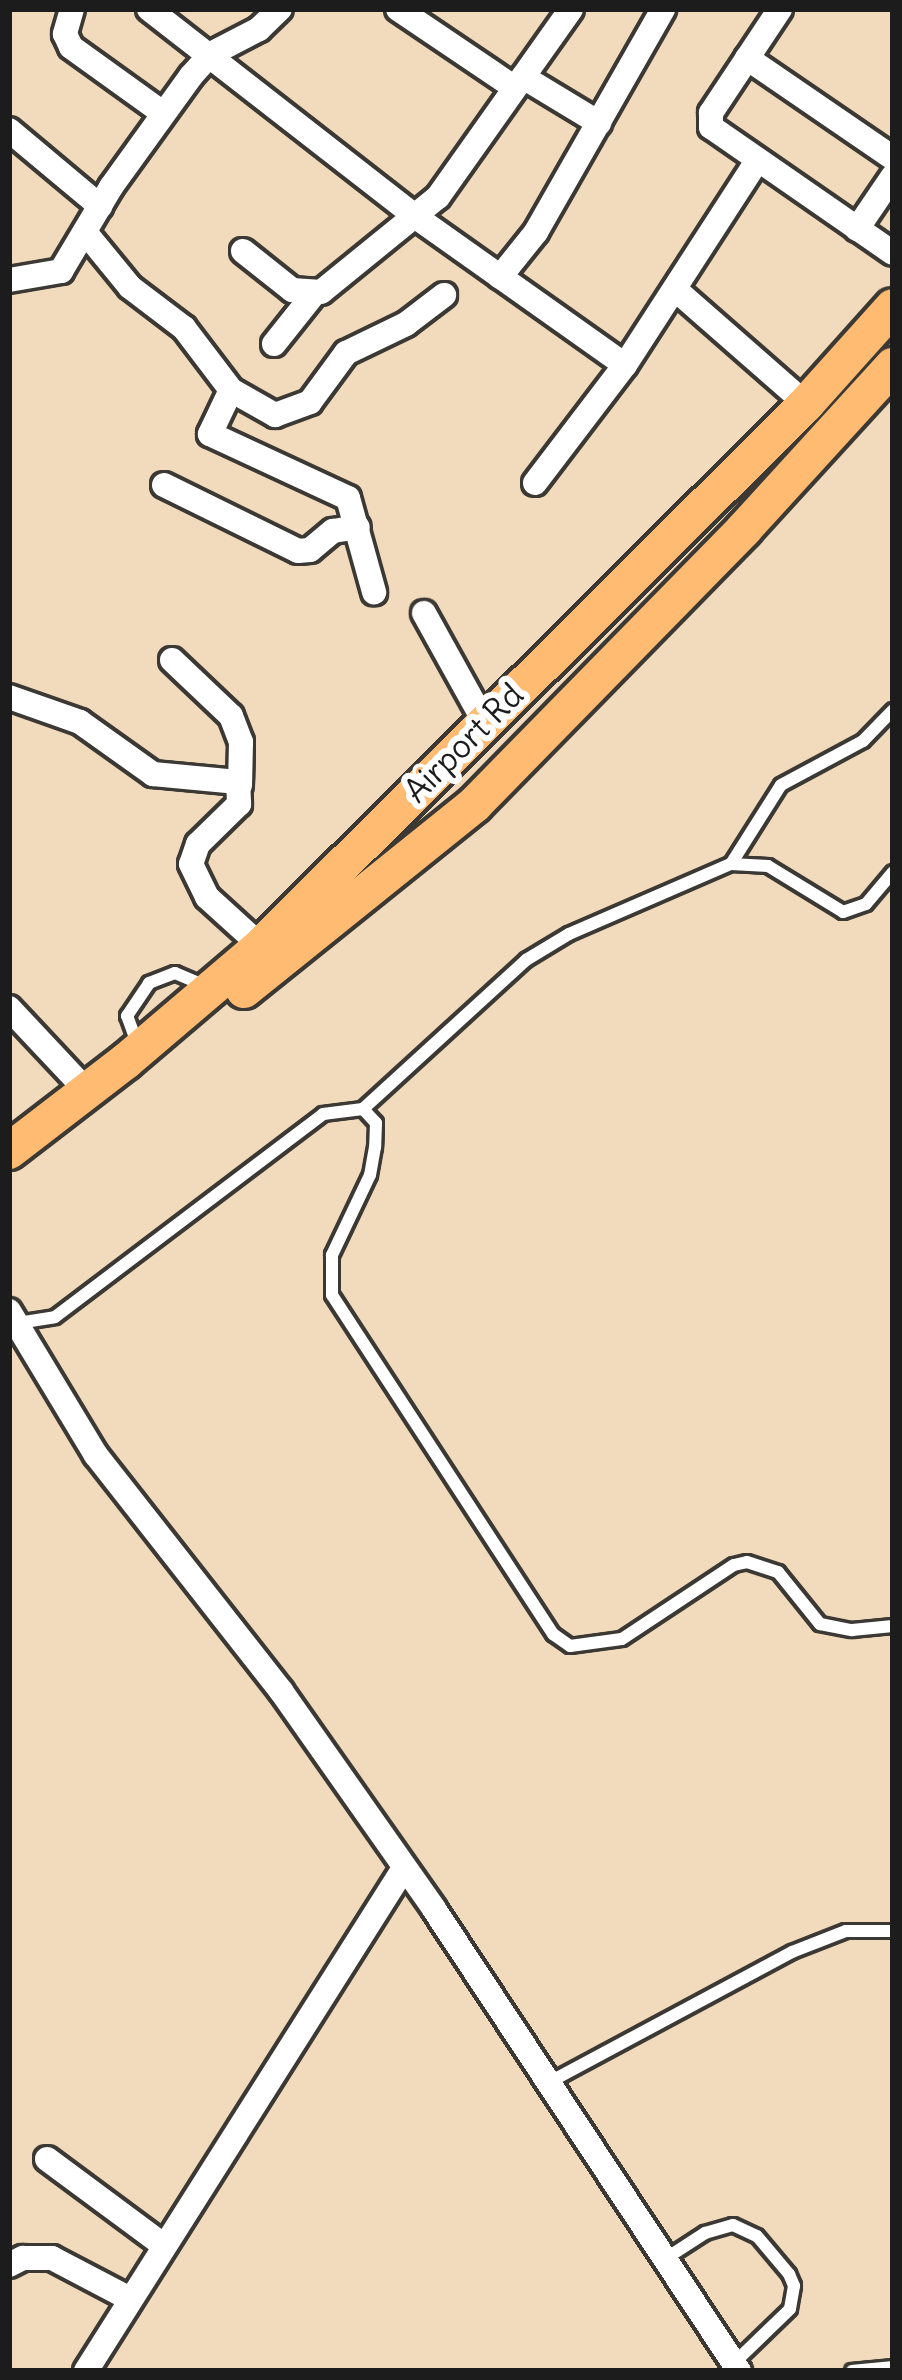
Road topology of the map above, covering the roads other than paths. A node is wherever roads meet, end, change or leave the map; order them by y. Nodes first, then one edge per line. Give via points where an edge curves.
1 (72, 9) edge
2 (149, 9) edge
3 (280, 9) edge
4 (398, 9) edge
5 (572, 9) edge
6 (663, 9) edge
7 (780, 9) edge
8 (211, 54) junction
9 (747, 58) junction
10 (519, 83) junction
11 (163, 113) junction
12 (599, 123) junction
13 (9, 130) edge
14 (893, 158) edge
15 (758, 161) junction
16 (893, 176) edge
17 (100, 206) junction
18 (416, 217) junction
19 (857, 229) junction
20 (85, 232) junction
21 (243, 250) dead end
22 (893, 253) edge
23 (500, 277) junction
24 (9, 280) edge
25 (676, 290) junction
26 (313, 295) junction
27 (444, 295) dead end
28 (893, 307) edge
29 (274, 344) dead end
30 (625, 364) junction
31 (893, 366) edge
32 (231, 390) junction
33 (806, 404) junction
34 (535, 483) dead end
35 (164, 484) dead end
36 (358, 527) junction
37 (374, 592) dead end
38 (424, 613) dead end
39 (172, 660) dead end
40 (9, 698) edge
41 (893, 710) edge
42 (485, 723) junction
43 (240, 784) junction
44 (730, 864) junction
45 (893, 872) edge
46 (261, 946) junction
47 (9, 1008) edge
48 (87, 1091) junction
49 (363, 1108) junction
50 (9, 1150) edge
51 (9, 1181) edge
52 (13, 1317) edge
53 (893, 1626) edge
54 (404, 1868) junction
55 (893, 1931) edge
56 (545, 2084) junction
57 (47, 2159) dead end
58 (162, 2244) junction
59 (664, 2260) junction
60 (9, 2265) edge
61 (130, 2299) junction
62 (736, 2367) edge
63 (893, 2367) edge
64 (86, 2371) edge
65 (852, 2371) edge

1 - 11 street via 70,47
2 - 8 street
3 - 8 street
4 - 10 street
5 - 10 street
6 - 12 street
7 - 9 street
8 - 11 street
8 - 18 street
9 - 14 street
9 - 15 street via 710,122
10 - 12 street
10 - 18 street via 453,180
11 - 17 street
12 - 23 street
13 - 17 street
15 - 19 street
15 - 25 street
16 - 19 street
17 - 20 street
18 - 23 street
18 - 26 street
19 - 22 street
20 - 24 street via 58,274
20 - 32 street via 130,287 184,328
21 - 26 street via 292,290
23 - 30 street
25 - 30 street
25 - 33 street
26 - 29 street
27 - 32 street via 346,353 323,390 296,411 274,415
28 - 33 main road, Airport Rd
30 - 34 street
31 - 51 main road via 476,803
32 - 36 street via 210,434 342,493
33 - 42 main road, Airport Rd
35 - 36 street via 298,551
36 - 37 street
38 - 42 street
39 - 43 street via 231,716 241,742
40 - 43 street via 80,722 145,771
41 - 44 lane via 863,741 781,785
42 - 46 main road, Airport Rd
43 - 46 street via 239,804 198,844 191,864 207,897
44 - 45 lane via 767,866 843,912 866,904
44 - 49 lane via 526,960
46 - 48 main road, Airport Rd
47 - 48 street
48 - 50 main road, Airport Rd
49 - 52 lane via 323,1114 55,1317
49 - 53 lane via 376,1123 375,1147 332,1255 332,1295 553,1634 570,1646 622,1639 748,1562 778,1572 820,1624
52 - 54 street via 96,1456 281,1691
54 - 56 street
54 - 58 street
55 - 56 lane via 846,1931 792,1952
56 - 59 street
57 - 58 street
58 - 61 street
59 - 62 street
59 - 62 lane via 733,2225 757,2236 789,2274 790,2309
60 - 61 street via 52,2258
61 - 64 street
63 - 65 lane

